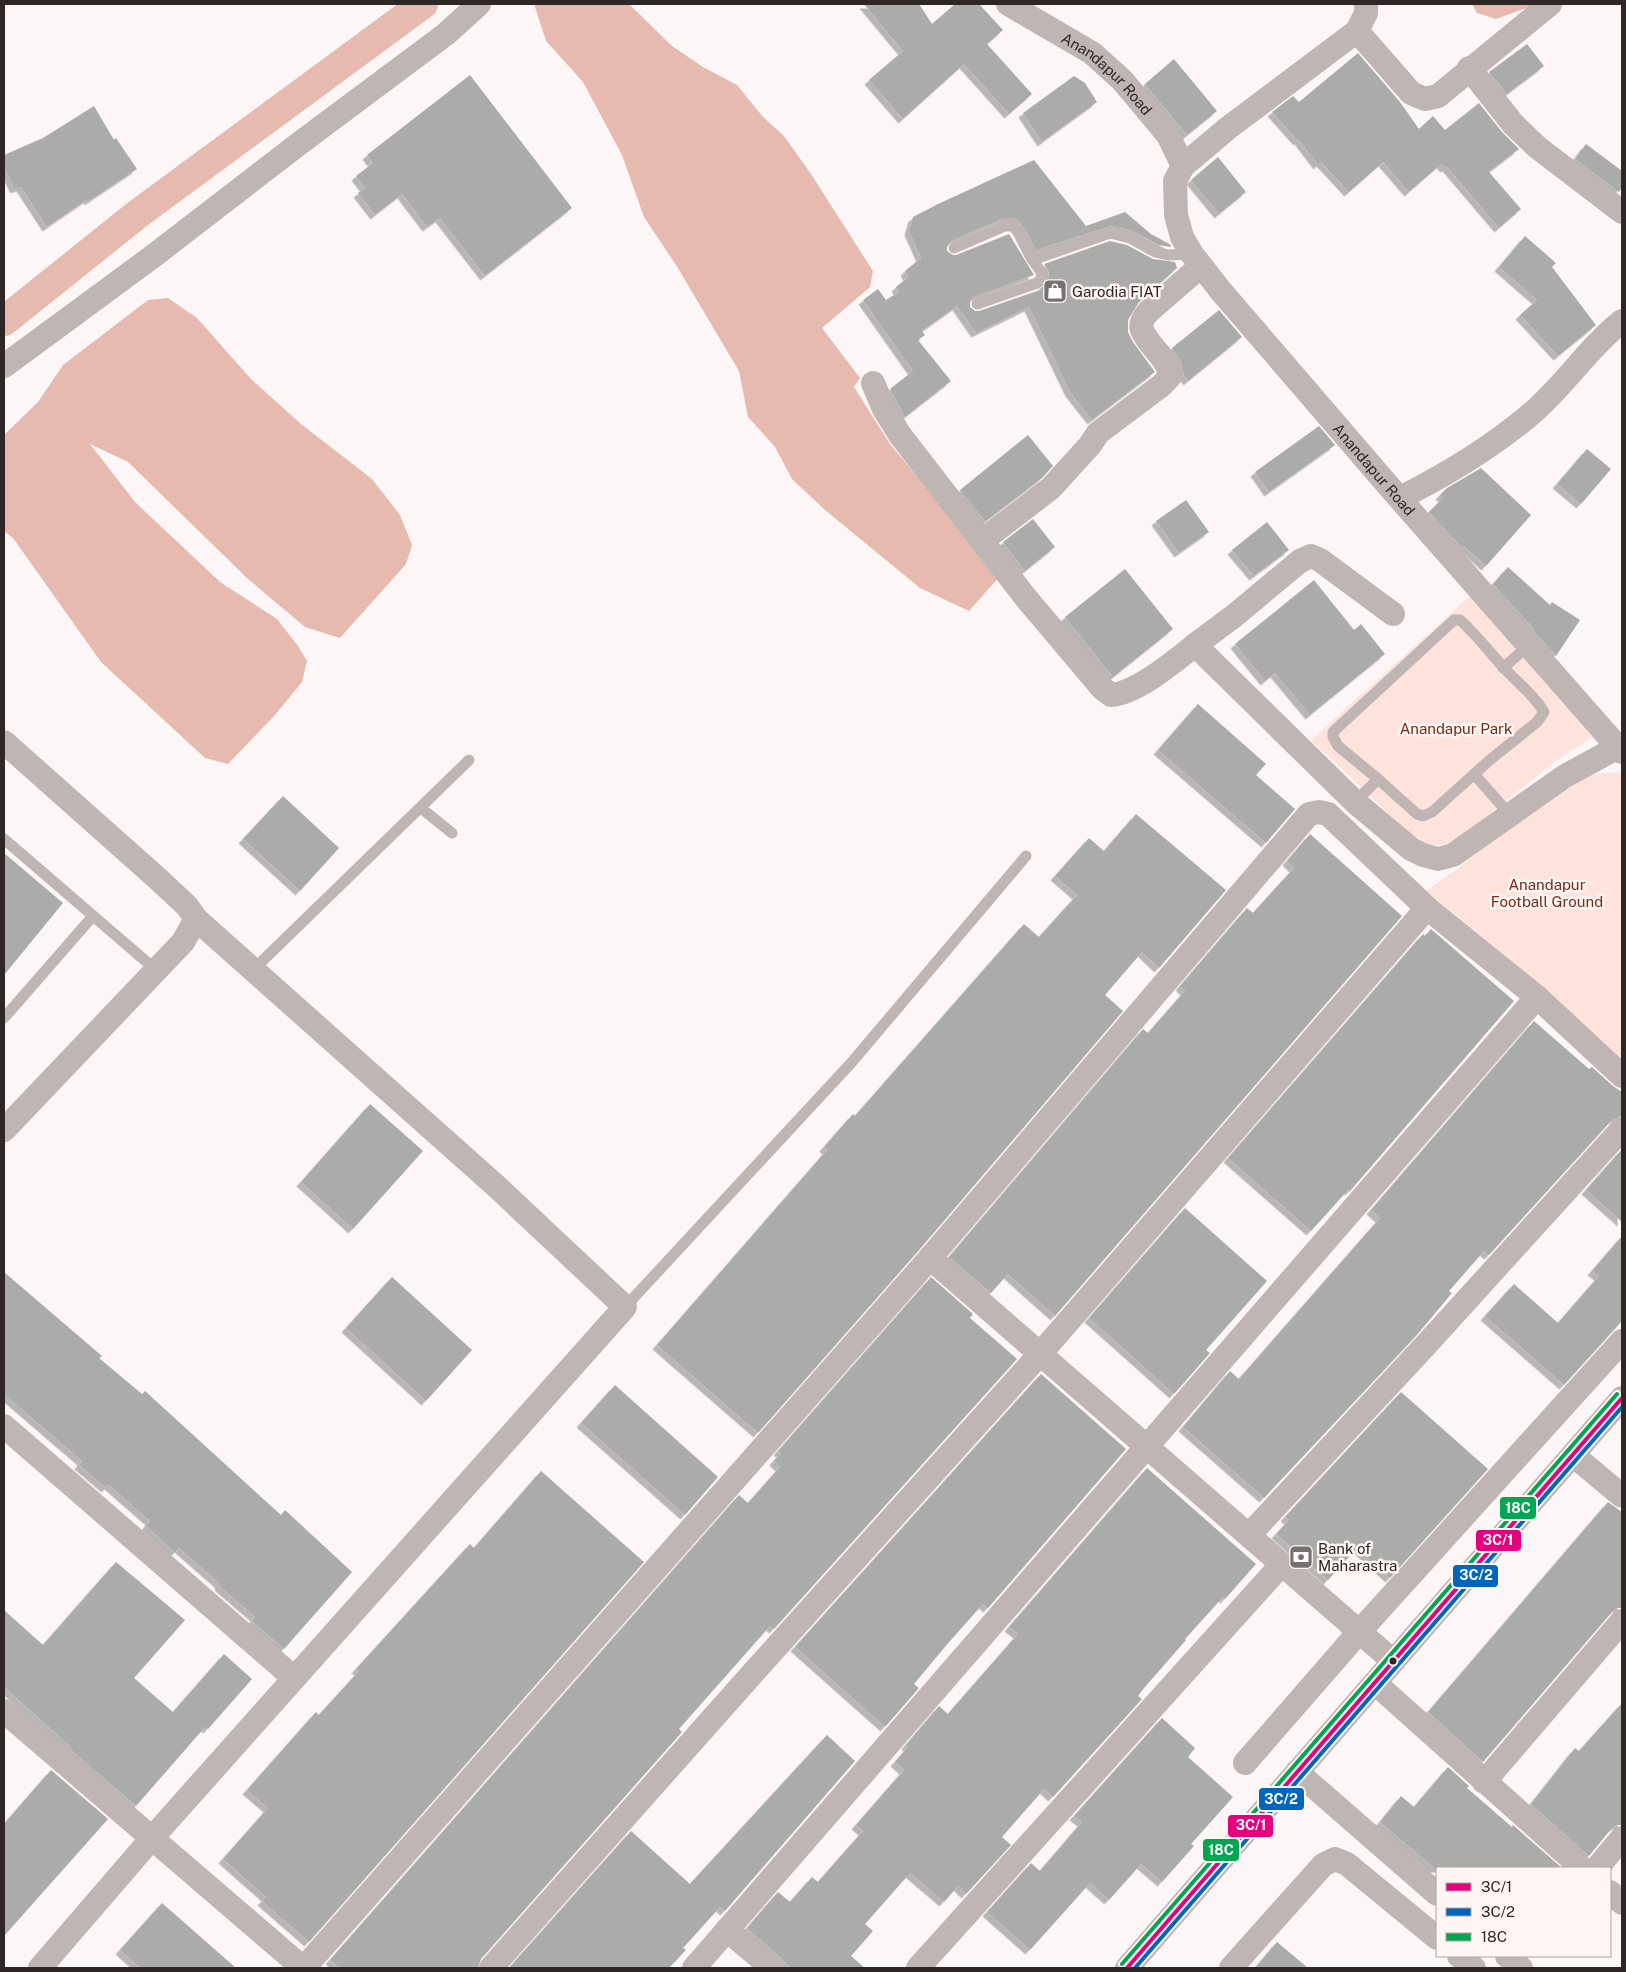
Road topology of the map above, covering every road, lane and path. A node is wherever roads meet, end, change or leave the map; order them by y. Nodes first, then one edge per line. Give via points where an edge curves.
1 (479, 4) edge
2 (1008, 4) edge
3 (1366, 4) edge
4 (1550, 4) edge
5 (1357, 31) junction
6 (1469, 68) junction
7 (1183, 166) junction
8 (1622, 212) edge
9 (954, 248) dead end
10 (1031, 258) junction
11 (1197, 260) junction
12 (977, 304) dead end
13 (1622, 321) edge
14 (4, 366) edge
15 (873, 383) dead end
16 (1400, 498) junction
17 (982, 541) junction
18 (1393, 614) dead end
19 (1195, 645) junction
20 (1528, 646) junction
21 (1504, 668) junction
22 (4, 742) edge
23 (1621, 748) edge
24 (470, 760) dead end
25 (1474, 774) junction
26 (1378, 778) junction
27 (1355, 802) junction
28 (421, 808) junction
29 (1510, 815) junction
30 (452, 833) dead end
31 (4, 839) edge
32 (1026, 856) dead end
33 (1427, 908) junction
34 (93, 916) junction
35 (196, 919) junction
36 (156, 970) junction
37 (253, 970) junction
38 (1537, 997) junction
39 (4, 1018) edge
40 (1622, 1076) edge
41 (7, 1122) edge
42 (1622, 1129) edge
43 (930, 1258) junction
44 (625, 1307) junction
45 (1622, 1341) edge
46 (1040, 1354) junction
47 (1622, 1398) edge
48 (4, 1426) edge
49 (1147, 1447) junction
50 (1573, 1455) junction
51 (1622, 1496) edge
52 (1249, 1535) junction
53 (1282, 1564) junction
54 (1622, 1620) edge
55 (1359, 1632) junction
56 (1393, 1661) junction
57 (294, 1678) junction
58 (1375, 1683) junction
59 (4, 1711) edge
60 (1245, 1763) dead end
61 (1297, 1772) junction
62 (1484, 1782) junction
63 (152, 1838) junction
64 (1622, 1838) edge
65 (1581, 1867) edge
66 (1598, 1867) edge
67 (1436, 1893) edge
68 (1611, 1893) edge
69 (1622, 1903) edge
70 (727, 1930) junction
71 (1436, 1937) edge
72 (1508, 1957) edge
73 (40, 1968) edge
74 (304, 1968) edge
75 (491, 1968) edge
76 (694, 1968) edge
77 (772, 1968) edge
78 (918, 1968) edge
79 (1127, 1968) edge
80 (1231, 1968) edge
81 (1521, 1968) edge

1 - 14 street via 446,34
2 - 7 street, Anandapur Road via 1092,53 1122,80 1168,136
3 - 5 street via 1366,13
4 - 6 street
5 - 6 street via 1411,94 1425,99 1438,96
5 - 7 street
6 - 8 street via 1513,124 1537,147
7 - 11 street, Anandapur Road via 1175,181 1176,214 1182,237
9 - 10 lane via 1005,226 1013,226
10 - 11 lane via 1110,233 1130,238 1155,252
10 - 12 lane via 1042,273 1037,283
11 - 16 street, Anandapur Road
11 - 17 street via 1142,320 1142,330 1171,375 1098,433 1050,488
13 - 16 street via 1532,413 1441,477
15 - 17 street via 900,435
16 - 20 street, Anandapur Road
17 - 19 street via 1110,695 1119,694 1162,671
18 - 19 street via 1311,556 1300,561
19 - 27 street
20 - 21 lane
20 - 23 street, Anandapur Road
21 - 25 lane via 1544,712 1537,722
21 - 26 lane via 1469,628 1460,620 1454,620 1334,732 1333,738 1338,746
22 - 35 street via 157,878
23 - 29 street via 1565,776
24 - 28 lane
25 - 26 lane via 1432,812 1423,816
25 - 29 lane
26 - 27 lane
27 - 29 street via 1411,849 1438,859 1454,854
28 - 30 lane
28 - 37 lane
31 - 34 lane
32 - 44 lane via 852,1062
33 - 38 street
33 - 43 street via 1328,814 1310,814
33 - 46 street
34 - 36 lane
34 - 39 lane
35 - 36 street via 183,942
35 - 37 street
36 - 41 street
37 - 44 street via 495,1185
38 - 40 street
38 - 49 street
42 - 52 street
43 - 46 street
43 - 74 street
44 - 57 street
45 - 55 street
46 - 49 street
46 - 75 street
47 - 50 street
48 - 57 street
49 - 52 street
49 - 70 street
50 - 51 street
50 - 56 street
52 - 53 street
53 - 55 street
53 - 78 street
54 - 62 street
55 - 56 street
55 - 60 street
56 - 58 street
57 - 63 street
58 - 61 street
58 - 62 street
59 - 63 street
61 - 67 street
61 - 79 street
62 - 65 street
63 - 73 street
63 - 74 street
64 - 66 street
68 - 69 street
70 - 76 street
70 - 77 street
71 - 80 street via 1347,1864 1335,1859 1323,1865
72 - 81 street

